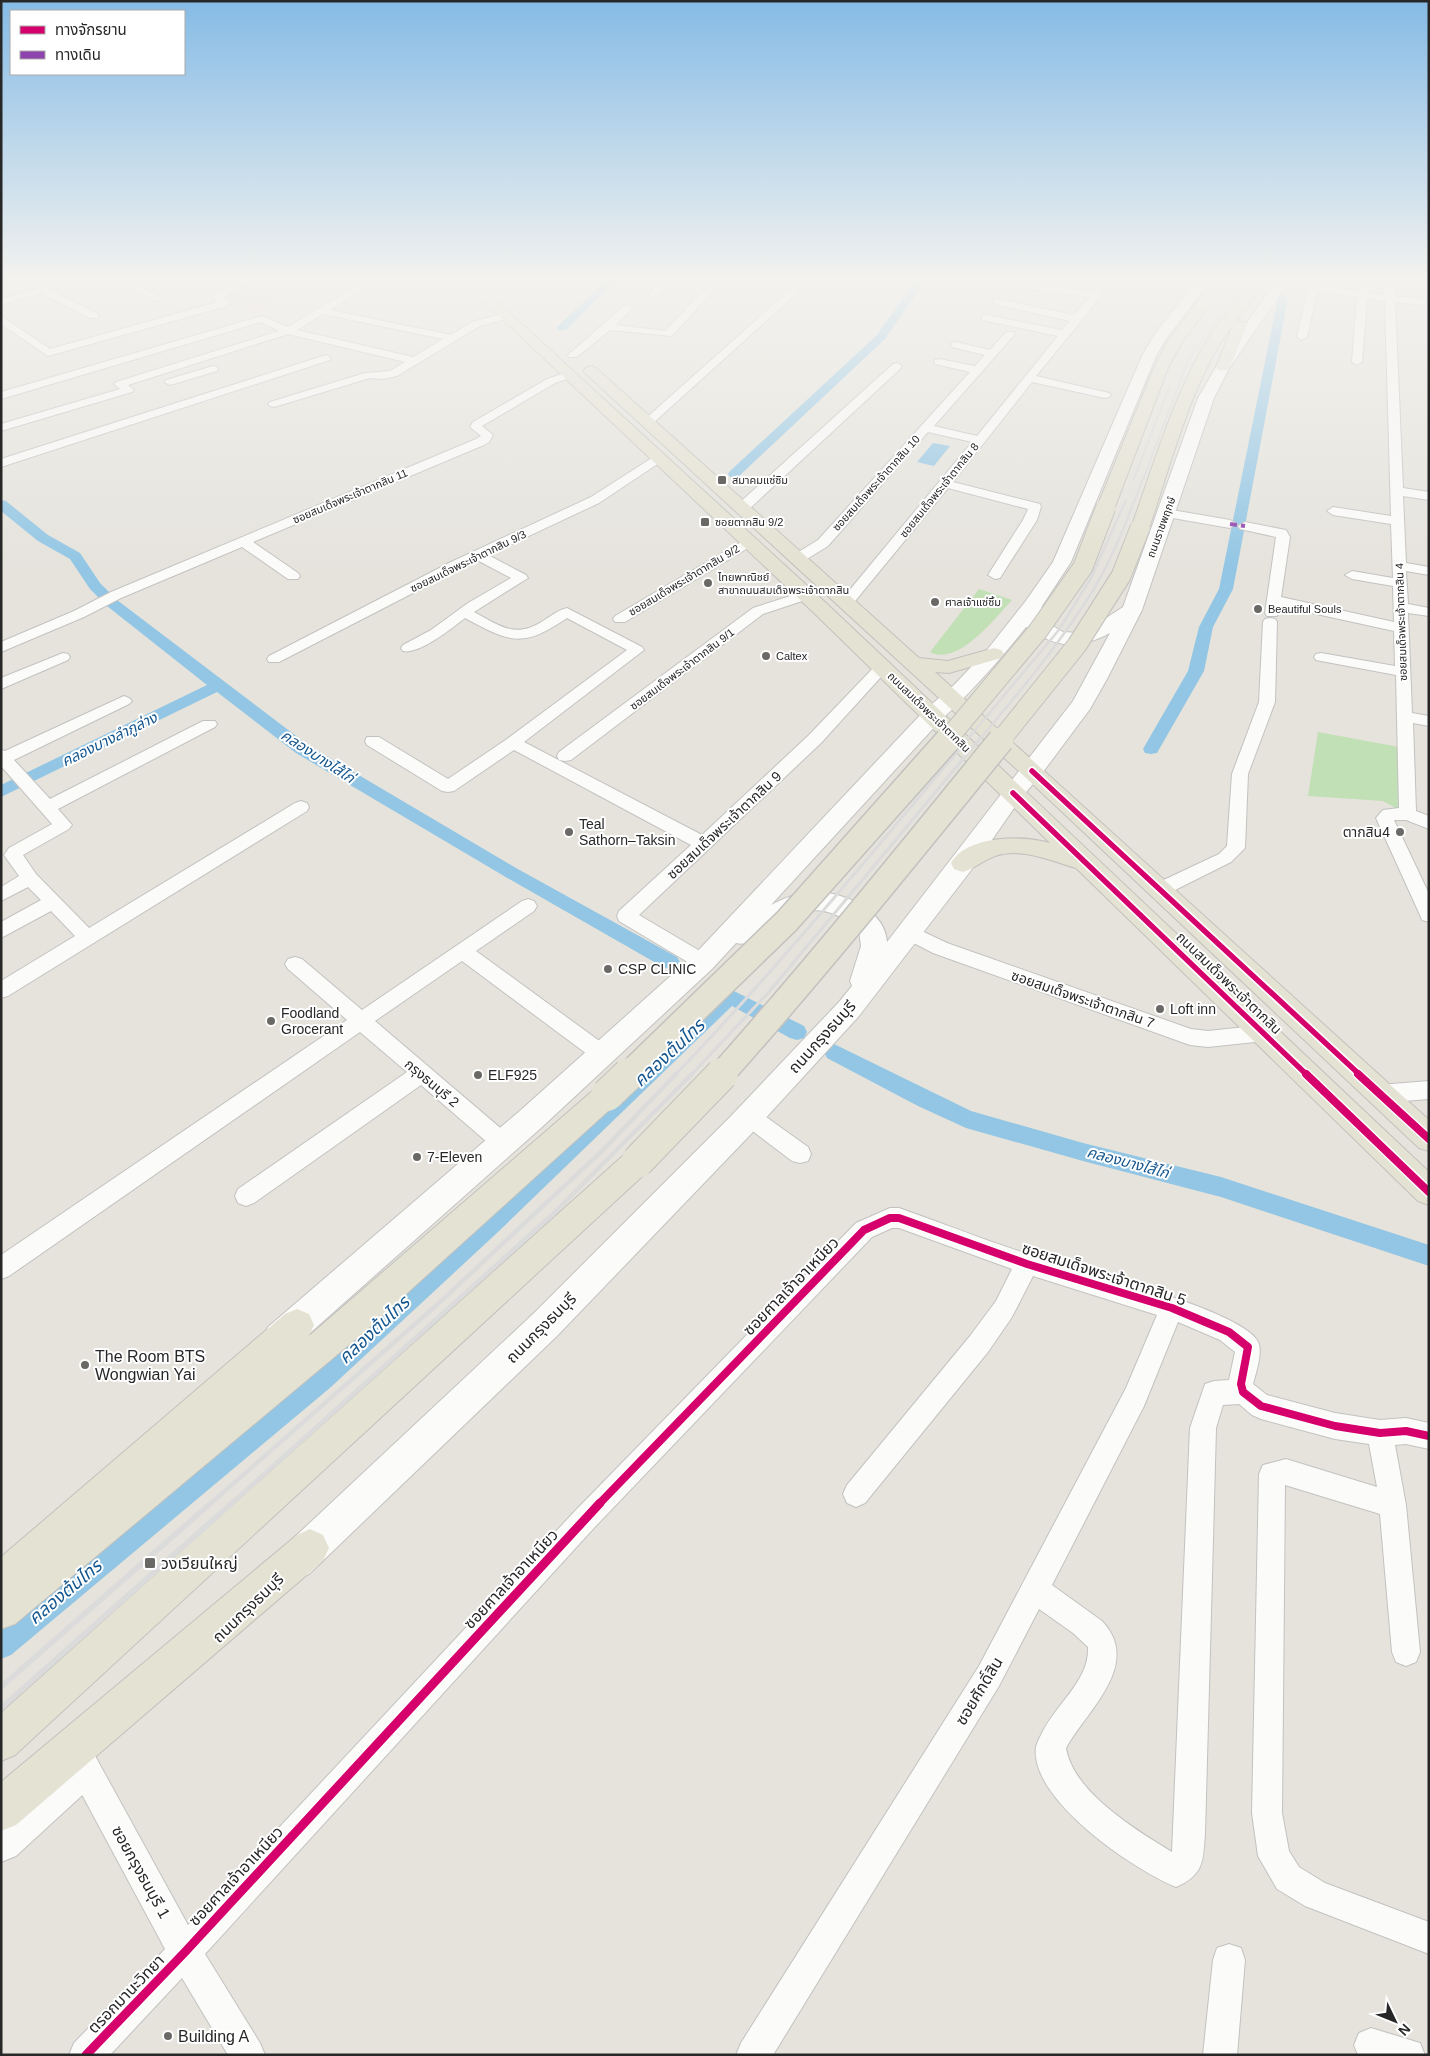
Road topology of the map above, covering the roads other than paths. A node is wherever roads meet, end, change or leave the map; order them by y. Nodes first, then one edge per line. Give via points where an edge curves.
1 (70, 376) edge
2 (144, 376) edge
3 (206, 376) edge
4 (226, 376) edge
5 (271, 376) edge
6 (367, 376) edge
7 (565, 376) edge
8 (569, 376) edge
9 (596, 376) edge
10 (699, 376) edge
11 (886, 376) edge
12 (972, 376) edge
13 (1140, 376) edge
14 (1158, 376) edge
15 (1196, 376) edge
16 (1218, 376) edge
17 (1389, 376) edge
18 (1029, 378) joint
19 (159, 385) dead end
20 (243, 385) junction
21 (255, 393) dead end
22 (1105, 395) dead end
23 (1, 396) edge
24 (274, 404) dead end
25 (648, 422) junction
26 (1, 428) edge
27 (925, 428) junction
28 (979, 440) junction
29 (658, 458) junction
30 (1, 463) edge
31 (946, 484) junction
32 (1396, 491) junction
33 (1429, 496) edge
34 (742, 508) junction
35 (1333, 511) dead end
36 (1166, 513) junction
37 (1398, 521) junction
38 (1230, 524) dead end
39 (1245, 526) dead end
40 (242, 541) junction
41 (748, 542) junction
42 (478, 555) junction
43 (798, 559) junction
44 (1399, 566) junction
45 (1429, 572) edge
46 (995, 575) dead end
47 (1352, 575) dead end
48 (293, 576) dead end
49 (1400, 583) junction
50 (806, 595) junction
51 (1274, 600) junction
52 (846, 603) junction
53 (1032, 606) junction
54 (1400, 607) junction
55 (1132, 610) junction
56 (464, 612) junction
57 (1429, 612) edge
58 (620, 619) dead end
59 (1401, 628) junction
60 (1, 648) edge
61 (408, 648) dead end
62 (994, 654) junction
63 (64, 657) dead end
64 (1321, 657) dead end
65 (274, 659) dead end
66 (912, 663) junction
67 (882, 668) junction
68 (1403, 672) junction
69 (1, 684) edge
70 (952, 698) junction
71 (124, 702) dead end
72 (932, 716) junction
73 (1404, 716) junction
74 (1429, 721) edge
75 (209, 724) dead end
76 (373, 741) dead end
77 (513, 743) junction
78 (565, 756) dead end
79 (3, 757) edge
80 (997, 758) junction
81 (1032, 771) junction
82 (1013, 793) junction
83 (48, 807) junction
84 (301, 807) dead end
85 (1408, 814) junction
86 (1429, 823) edge
87 (704, 844) junction
88 (963, 863) junction
89 (1086, 863) junction
90 (30, 878) junction
91 (1159, 890) junction
92 (1, 895) edge
93 (52, 902) junction
94 (528, 906) dead end
95 (847, 909) junction
96 (1429, 915) edge
97 (1, 931) edge
98 (909, 932) junction
99 (88, 938) junction
100 (463, 952) junction
101 (703, 962) junction
102 (295, 964) dead end
103 (1, 991) edge
104 (849, 1009) junction
105 (361, 1023) junction
106 (1264, 1033) junction
107 (602, 1054) junction
108 (422, 1073) junction
109 (1429, 1090) edge
110 (1380, 1094) junction
111 (750, 1116) junction
112 (1429, 1139) edge
113 (503, 1143) junction
114 (800, 1154) dead end
115 (1429, 1192) edge
116 (246, 1196) dead end
117 (864, 1230) joint
118 (1026, 1264) junction
119 (1, 1268) edge
120 (1172, 1308) junction
121 (297, 1325) junction
122 (1243, 1392) junction
123 (1380, 1433) junction
124 (1429, 1436) edge
125 (856, 1494) dead end
126 (1393, 1505) junction
127 (310, 1548) junction
128 (1, 1561) edge
129 (1, 1582) edge
130 (1035, 1590) junction
131 (1, 1610) edge
132 (1406, 1652) dead end
133 (1, 1741) edge
134 (83, 1765) junction
135 (1, 1810) edge
136 (1, 1840) edge
137 (1429, 1938) edge
138 (185, 1952) junction
139 (1228, 1960) dead end
140 (1371, 2045) dead end
141 (86, 2055) edge
142 (248, 2055) edge
143 (753, 2055) edge
144 (1220, 2055) edge
145 (1408, 2055) edge

1 - 23 street
2 - 26 street via 120,384 128,390
3 - 19 street
4 - 20 street
5 - 20 street
6 - 24 street
7 - 40 street, ซอยสมเด็จพระเจ้าตากสิน 11 via 477,424 476,427 487,435 480,442
8 - 29 main road, ถนนสมเด็จพระเจ้าตากสิน
9 - 25 main road, ถนนสมเด็จพระเจ้าตากสิน
10 - 25 street
11 - 34 street
12 - 27 street, ซอยสมเด็จพระเจ้าตากสิน 10
13 - 53 main road via 1062,562
14 - 131 main road, bridge via 1083,567 1038,630 961,724 787,920 607,1095 351,1322
15 - 80 main road, ถนนราชพฤกษ์, bridge via 1121,576
16 - 36 main road, ถนนราชพฤกษ์ via 1206,398
17 - 32 street, ซอยสมเด็จพระเจ้าตากสิน 4
18 - 22 street
18 - 28 street, ซอยสมเด็จพระเจ้าตากสิน 8
20 - 21 street
20 - 30 street
25 - 34 main road, ถนนสมเด็จพระเจ้าตากสิน
27 - 28 street
27 - 43 street, ซอยสมเด็จพระเจ้าตากสิน 10 via 823,544
28 - 31 street, ซอยสมเด็จพระเจ้าตากสิน 8
29 - 41 main road, ถนนสมเด็จพระเจ้าตากสิน
29 - 42 street, ซอยสมเด็จพระเจ้าตากสิน 9/3 via 595,500
31 - 46 street via 1035,507
31 - 52 street, ซอยสมเด็จพระเจ้าตากสิน 8
32 - 33 street
32 - 37 street, ซอยสมเด็จพระเจ้าตากสิน 4
34 - 43 main road, ถนนสมเด็จพระเจ้าตากสิน
35 - 37 street
36 - 38 street
36 - 55 main road, ถนนราชพฤกษ์
37 - 44 street, ซอยสมเด็จพระเจ้าตากสิน 4
39 - 51 street via 1281,533 1283,537
40 - 48 street
40 - 60 street, ซอยสมเด็จพระเจ้าตากสิน 11
41 - 50 main road, ถนนสมเด็จพระเจ้าตากสิน
41 - 58 street, ซอยสมเด็จพระเจ้าตากสิน 9/2
42 - 56 street via 521,578
42 - 65 street, ซอยสมเด็จพระเจ้าตากสิน 9/3
43 - 52 main road, ถนนสมเด็จพระเจ้าตากสิน
44 - 45 street
44 - 49 street, ซอยสมเด็จพระเจ้าตากสิน 4
47 - 49 street
49 - 54 street, ซอยสมเด็จพระเจ้าตากสิน 4
50 - 67 main road, ถนนสมเด็จพระเจ้าตากสิน
50 - 78 street, ซอยสมเด็จพระเจ้าตากสิน 9/1 via 758,611
51 - 59 street
51 - 91 street via 1267,702 1240,774 1236,848 1225,858
52 - 66 main road, ถนนสมเด็จพระเจ้าตากสิน
53 - 55 main road via 1029,620 1046,634 1070,640 1094,635
53 - 62 main road
54 - 57 street
54 - 59 street, ซอยสมเด็จพระเจ้าตากสิน 4
55 - 81 main road, ถนนราชพฤกษ์ via 1082,704
56 - 61 street
56 - 77 street via 518,635 535,631 567,612 637,650
59 - 68 street, ซอยสมเด็จพระเจ้าตากสิน 4
62 - 66 main road via 950,668
62 - 70 main road
63 - 69 street
64 - 68 street
66 - 70 main road, ถนนสมเด็จพระเจ้าตากสิน
67 - 72 main road, ถนนสมเด็จพระเจ้าตากสิน
67 - 87 street, ซอยสมเด็จพระเจ้าตากสิน 9 via 815,740
68 - 73 street, ซอยสมเด็จพระเจ้าตากสิน 4
70 - 72 main road
70 - 80 main road, ถนนสมเด็จพระเจ้าตากสิน
71 - 79 street
72 - 80 main road, ถนนสมเด็จพระเจ้าตากสิน
72 - 101 main road
73 - 74 street
73 - 85 street, ซอยสมเด็จพระเจ้าตากสิน 4
75 - 83 street
76 - 77 street via 448,787
77 - 87 street
79 - 83 street
80 - 81 main road, ถนนสมเด็จพระเจ้าตากสิน
80 - 82 main road, ถนนสมเด็จพระเจ้าตากสิน
80 - 95 main road via 887,893 871,903
80 - 133 main road, bridge via 892,875 777,1012 637,1162
81 - 82 main road, ถนนกรุงธนบุรี
81 - 91 main road, ถนนสมเด็จพระเจ้าตากสิน
82 - 88 main road, ถนนกรุงธนบุรี
82 - 89 main road, ถนนสมเด็จพระเจ้าตากสิน
83 - 90 street via 62,825 13,854
84 - 99 street
85 - 86 street
85 - 96 street via 1389,814 1385,818
87 - 101 street, ซอยสมเด็จพระเจ้าตากสิน 9 via 626,916
88 - 89 main road via 987,850 1015,845 1048,850
88 - 98 main road, ถนนกรุงธนบุรี
89 - 106 main road, ถนนสมเด็จพระเจ้าตากสิน
90 - 92 street
90 - 93 street
91 - 110 main road, ถนนสมเด็จพระเจ้าตากสิน
93 - 97 street
93 - 99 street
94 - 100 street
95 - 101 main road via 821,901 799,903 770,917
95 - 104 main road via 863,918 873,930 875,947
98 - 104 main road, ถนนกรุงธนบุรี
98 - 106 street, ซอยสมเด็จพระเจ้าตากสิน 7 via 949,951 1190,1037 1208,1039
99 - 103 street
100 - 105 street
100 - 107 street
101 - 107 main road
102 - 105 street, กรุงธนบุรี 2
104 - 111 main road, ถนนกรุงธนบุรี
105 - 108 street, กรุงธนบุรี 2
105 - 119 street
106 - 115 main road, ถนนสมเด็จพระเจ้าตากสิน
107 - 113 main road
108 - 113 street, กรุงธนบุรี 2
108 - 116 street
109 - 110 street
110 - 112 main road, ถนนสมเด็จพระเจ้าตากสิน
111 - 114 street
111 - 127 main road, ถนนกรุงธนบุรี via 546,1325
113 - 121 main road
117 - 118 street, ซอยสมเด็จพระเจ้าตากสิน 5 via 890,1218 899,1218
117 - 138 street, ซอยศาลเจ้าอาเหนียว via 584,1520
118 - 120 street, ซอยสมเด็จพระเจ้าตากสิน 5
118 - 125 street via 1004,1309 979,1344
120 - 122 street, ซอยสมเด็จพระเจ้าตากสิน 5 via 1229,1332 1248,1347 1241,1384
120 - 130 street, ซอยศักดิ์สิน via 1135,1397
121 - 128 main road
121 - 129 main road
122 - 123 street via 1261,1406 1335,1426
122 - 130 street via 1214,1393 1202,1428 1190,1834 1187,1861 1176,1872 1154,1861 1101,1822 1076,1798 1056,1769 1051,1747 1104,1661 1102,1642 1086,1626
123 - 124 street via 1406,1431
123 - 126 street
126 - 132 street
126 - 137 street via 1286,1472 1272,1474 1267,1813 1274,1856 1288,1878 1316,1895
127 - 134 main road, ถนนกรุงธนบุรี
127 - 135 main road
130 - 143 street, ซอยศักดิ์สิน via 989,1676
134 - 136 main road, ถนนกรุงธนบุรี
134 - 138 street, ซอยกรุงธนบุรี 1
138 - 141 street, ตรอกมานะวิทยา
138 - 142 street, ซอยกรุงธนบุรี 1
139 - 144 street
140 - 145 street

